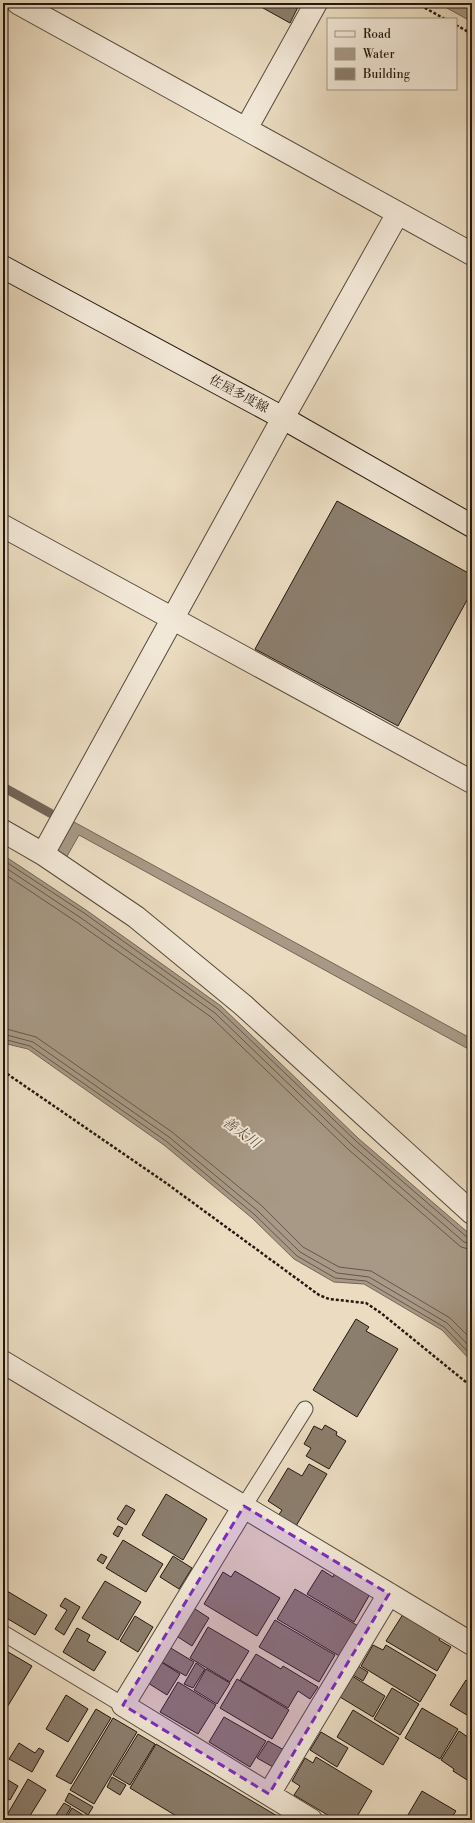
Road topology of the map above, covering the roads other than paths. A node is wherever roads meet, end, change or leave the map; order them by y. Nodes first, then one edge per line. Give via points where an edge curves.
1 (18, 3) edge
2 (316, 3) edge
3 (246, 129) junction
4 (398, 213) junction
5 (472, 254) edge
6 (3, 267) edge
7 (283, 418) junction
8 (3, 526) edge
9 (472, 526) edge
10 (172, 619) junction
11 (472, 782) edge
12 (3, 831) edge
13 (43, 854) junction
14 (472, 1213) edge
15 (3, 1362) edge
16 (305, 1409) dead end
17 (244, 1506) junction
18 (389, 1594) junction
19 (3, 1633) edge
20 (472, 1644) edge
21 (122, 1705) junction
22 (269, 1794) junction
23 (311, 1820) edge

1 - 3 street
2 - 3 street
3 - 4 street
4 - 5 street
4 - 7 street
6 - 7 street, 佐屋多度線
7 - 9 street, 佐屋多度線
7 - 10 street
8 - 10 street
10 - 11 street
10 - 13 street
12 - 13 street
13 - 14 street via 136,917 243,1005
15 - 17 street
16 - 17 lane
17 - 18 street
17 - 21 street
18 - 20 street
18 - 22 street
19 - 21 lane
21 - 22 street
22 - 23 street

